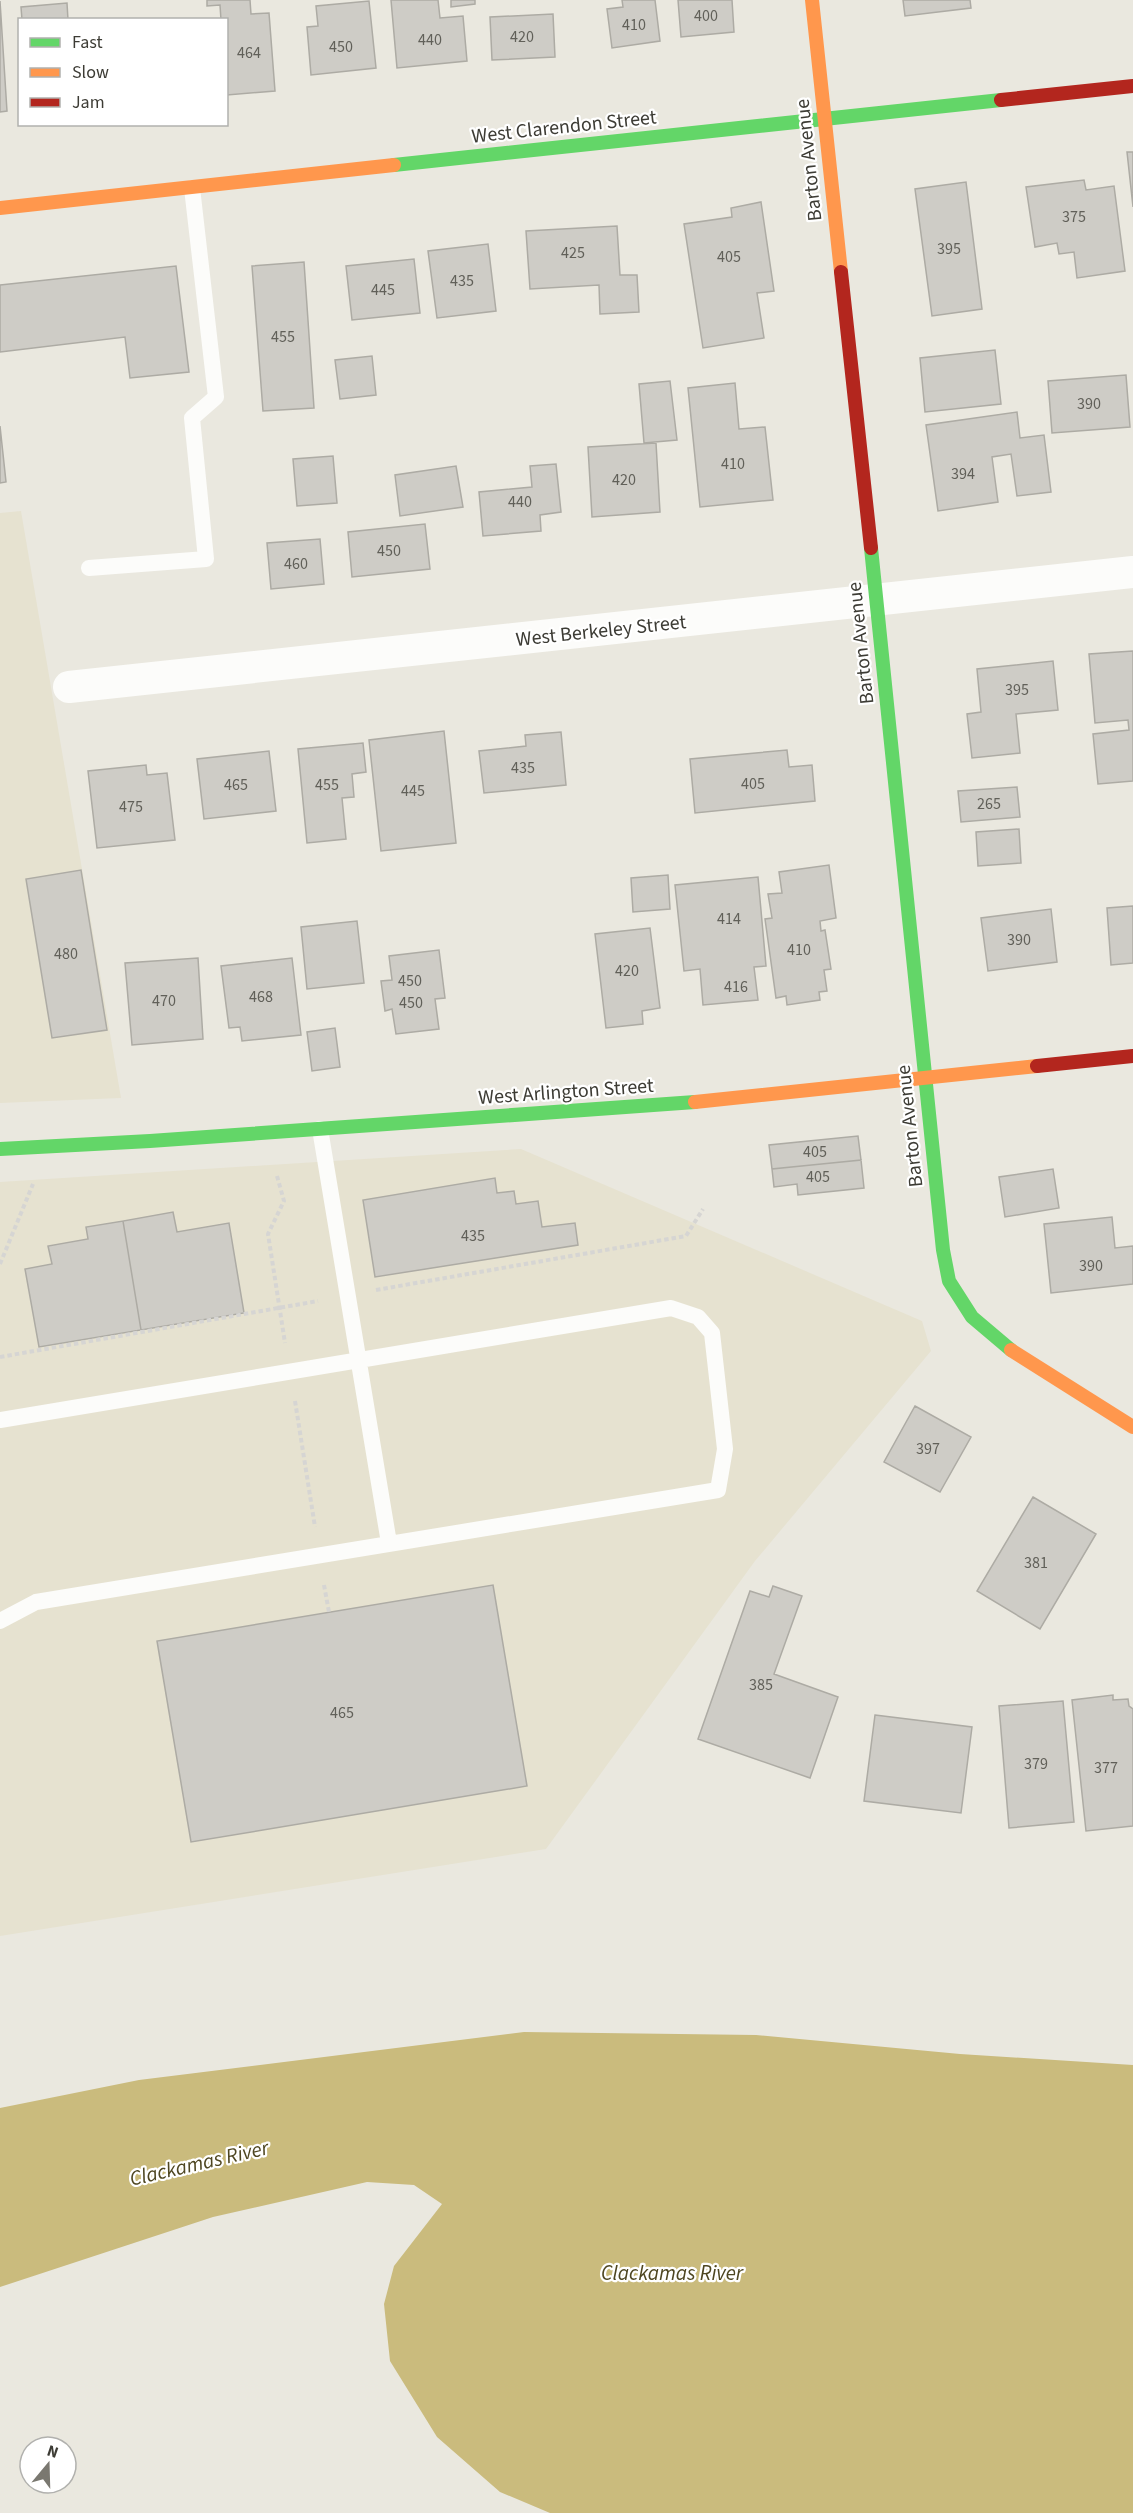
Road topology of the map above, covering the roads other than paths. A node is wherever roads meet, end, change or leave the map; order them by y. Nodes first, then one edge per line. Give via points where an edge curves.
1 (812, 0) edge
2 (1133, 86) edge
3 (824, 118) junction
4 (192, 188) junction
5 (0, 208) edge
6 (89, 568) dead end
7 (1133, 573) edge
8 (877, 601) junction
9 (69, 687) dead end
10 (1133, 1056) edge
11 (925, 1079) junction
12 (320, 1129) junction
13 (0, 1149) edge
14 (359, 1360) junction
15 (0, 1420) edge
16 (1133, 1427) edge
17 (390, 1543) junction
18 (0, 1621) edge

1 - 3 street, Barton Avenue
2 - 3 street, West Clarendon Street
3 - 4 street, West Clarendon Street
3 - 8 street, Barton Avenue
4 - 5 street, West Clarendon Street
4 - 6 lane via 216,397 192,418 206,559
7 - 8 street, West Berkeley Street
8 - 9 street, West Berkeley Street
8 - 11 street, Barton Avenue
10 - 11 street, West Arlington Street
11 - 12 street, West Arlington Street via 733,1099
11 - 16 street, Barton Avenue via 949,1281 972,1317 1001,1344
12 - 13 street, West Arlington Street
12 - 14 lane
14 - 15 lane
14 - 17 lane
14 - 17 lane via 671,1308 698,1317 712,1333 725,1449 718,1490
17 - 18 lane via 36,1602

